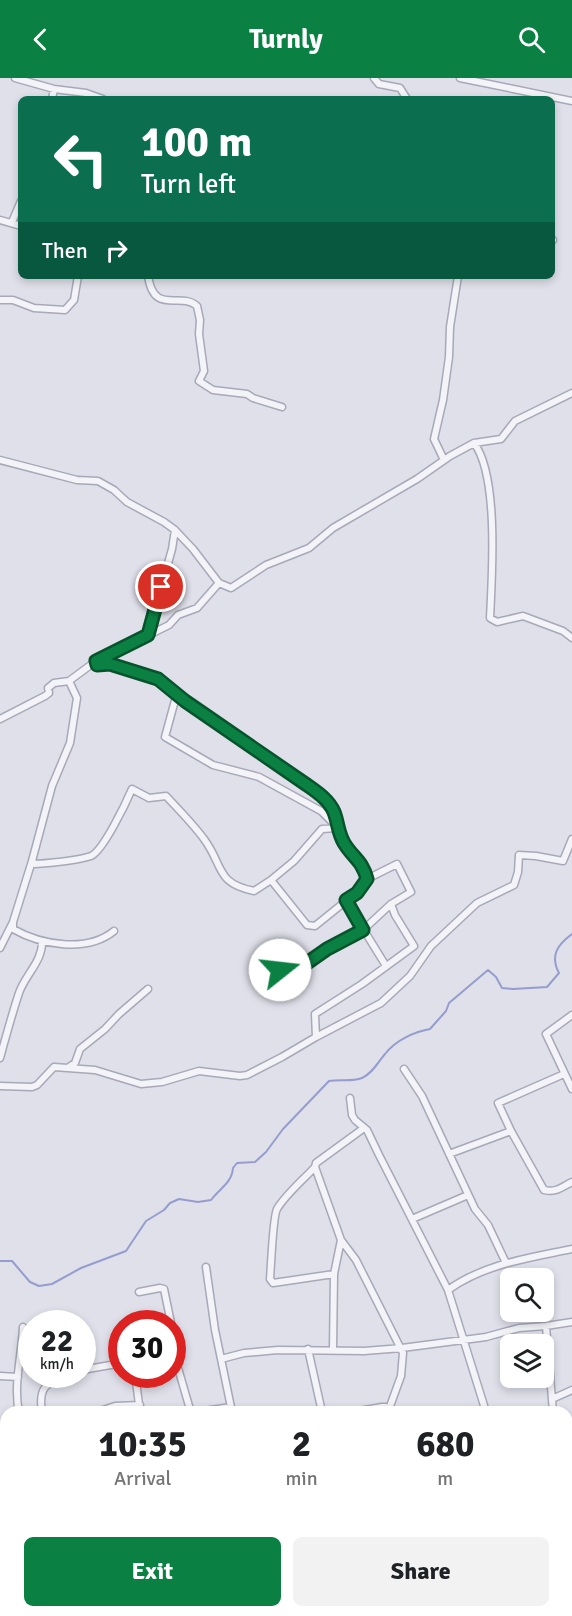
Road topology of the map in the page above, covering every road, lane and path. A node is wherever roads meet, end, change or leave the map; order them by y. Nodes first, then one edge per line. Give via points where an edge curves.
1 (15, 78) edge
2 (374, 78) edge
3 (460, 78) edge
4 (54, 89) junction
5 (53, 96) edge
6 (94, 96) edge
7 (405, 96) edge
8 (548, 96) edge
9 (555, 98) edge
10 (572, 101) edge
11 (18, 208) edge
12 (0, 220) edge
13 (12, 222) junction
14 (18, 224) edge
15 (78, 279) edge
16 (149, 279) edge
17 (458, 279) edge
18 (0, 300) edge
19 (572, 393) edge
20 (282, 407) dead end
21 (474, 443) junction
22 (0, 460) edge
23 (444, 460) junction
24 (175, 530) junction
25 (219, 583) junction
26 (148, 635) junction
27 (572, 638) edge
28 (96, 663) junction
29 (69, 681) junction
30 (177, 693) junction
31 (0, 719) edge
32 (337, 828) junction
33 (572, 839) edge
34 (32, 861) junction
35 (367, 879) junction
36 (271, 880) junction
37 (346, 900) junction
38 (391, 904) junction
39 (13, 922) junction
40 (363, 930) junction
41 (114, 931) dead end
42 (42, 941) junction
43 (0, 948) edge
44 (386, 966) junction
45 (280, 970) dead end
46 (148, 989) dead end
47 (572, 1015) edge
48 (316, 1037) junction
49 (0, 1058) edge
50 (62, 1069) junction
51 (405, 1069) dead end
52 (564, 1074) junction
53 (0, 1086) edge
54 (572, 1089) edge
55 (350, 1098) dead end
56 (364, 1128) junction
57 (511, 1131) junction
58 (449, 1154) junction
59 (315, 1167) junction
60 (572, 1182) edge
61 (468, 1195) junction
62 (412, 1219) junction
63 (341, 1240) junction
64 (572, 1249) edge
65 (506, 1263) junction
66 (206, 1267) dead end
67 (334, 1274) junction
68 (448, 1290) junction
69 (139, 1292) dead end
70 (168, 1310) edge
71 (572, 1322) edge
72 (546, 1326) junction
73 (463, 1339) junction
74 (402, 1348) junction
75 (308, 1349) junction
76 (333, 1349) junction
77 (221, 1359) junction
78 (0, 1376) edge
79 (18, 1377) joint
80 (45, 1388) edge
81 (137, 1388) edge
82 (183, 1388) edge
83 (572, 1390) edge
84 (552, 1399) junction
85 (18, 1406) edge
86 (41, 1406) edge
87 (140, 1406) edge
88 (189, 1406) edge
89 (230, 1406) edge
90 (321, 1406) edge
91 (391, 1406) edge
92 (484, 1406) edge
93 (553, 1406) edge

1 - 4 street
2 - 7 street via 379,84 400,88
3 - 8 street
4 - 5 street
4 - 6 street
9 - 10 street
11 - 13 street
12 - 13 street
13 - 14 street
15 - 18 street via 74,300 65,310
16 - 20 street via 153,293 160,299 196,306 204,371 199,381 213,390 247,394
17 - 23 street via 450,357 434,439
19 - 21 street via 515,421 501,439
21 - 23 street
21 - 27 street via 487,472 490,618 497,622 523,616
22 - 24 street via 77,480 98,481
23 - 25 street via 333,528 309,548 266,565 231,588
24 - 25 street
24 - 26 street
25 - 26 street via 197,608 178,615 169,625
26 - 28 street
28 - 29 street
28 - 30 street via 147,674
29 - 31 street via 54,683 45,696
29 - 34 street via 77,698 70,743 52,786
30 - 32 street via 322,797 333,810
30 - 32 street via 165,737 213,765 259,777 321,810
32 - 35 street via 349,851 364,866
32 - 36 street via 322,829
33 - 48 street via 563,861 519,855 514,885 477,903 431,946 410,976 381,1003
34 - 36 street via 51,863 93,855 108,837 132,789 149,798 165,796 202,837 227,879 237,887 254,891
34 - 39 street
35 - 37 street
35 - 38 street via 397,864 411,892
36 - 37 street via 307,925 315,926
37 - 40 street
38 - 40 street
38 - 44 street via 414,946
39 - 42 street via 13,929
39 - 43 street
40 - 44 street
40 - 45 street via 307,963 295,960
41 - 42 street via 103,940 68,944
42 - 49 street via 36,965 19,992
44 - 48 street via 315,1014
46 - 50 street via 80,1049 75,1063
47 - 52 street via 546,1034
48 - 50 street via 240,1076 199,1071 141,1084 95,1070
50 - 53 street via 54,1067 32,1087
51 - 58 street via 423,1096
52 - 54 street
52 - 57 street via 498,1103
55 - 56 street via 352,1115
56 - 59 street
56 - 62 street
57 - 58 street
57 - 60 street via 544,1190 557,1191
58 - 61 street
59 - 63 street
59 - 67 street via 274,1217 270,1279 273,1283
61 - 62 street
61 - 65 street
62 - 68 street
63 - 67 street
63 - 74 street via 356,1260
64 - 65 street
65 - 68 street via 463,1279
66 - 77 street
67 - 76 street
68 - 73 street
69 - 70 street via 164,1289
71 - 72 street
72 - 73 street
72 - 84 street
73 - 74 street
73 - 92 street
74 - 76 street
74 - 91 street via 401,1376
75 - 76 street
75 - 77 street via 244,1353
75 - 90 street
77 - 89 street
78 - 79 street
79 - 85 street
80 - 86 street
81 - 87 street
82 - 88 street
83 - 84 street
84 - 93 street

